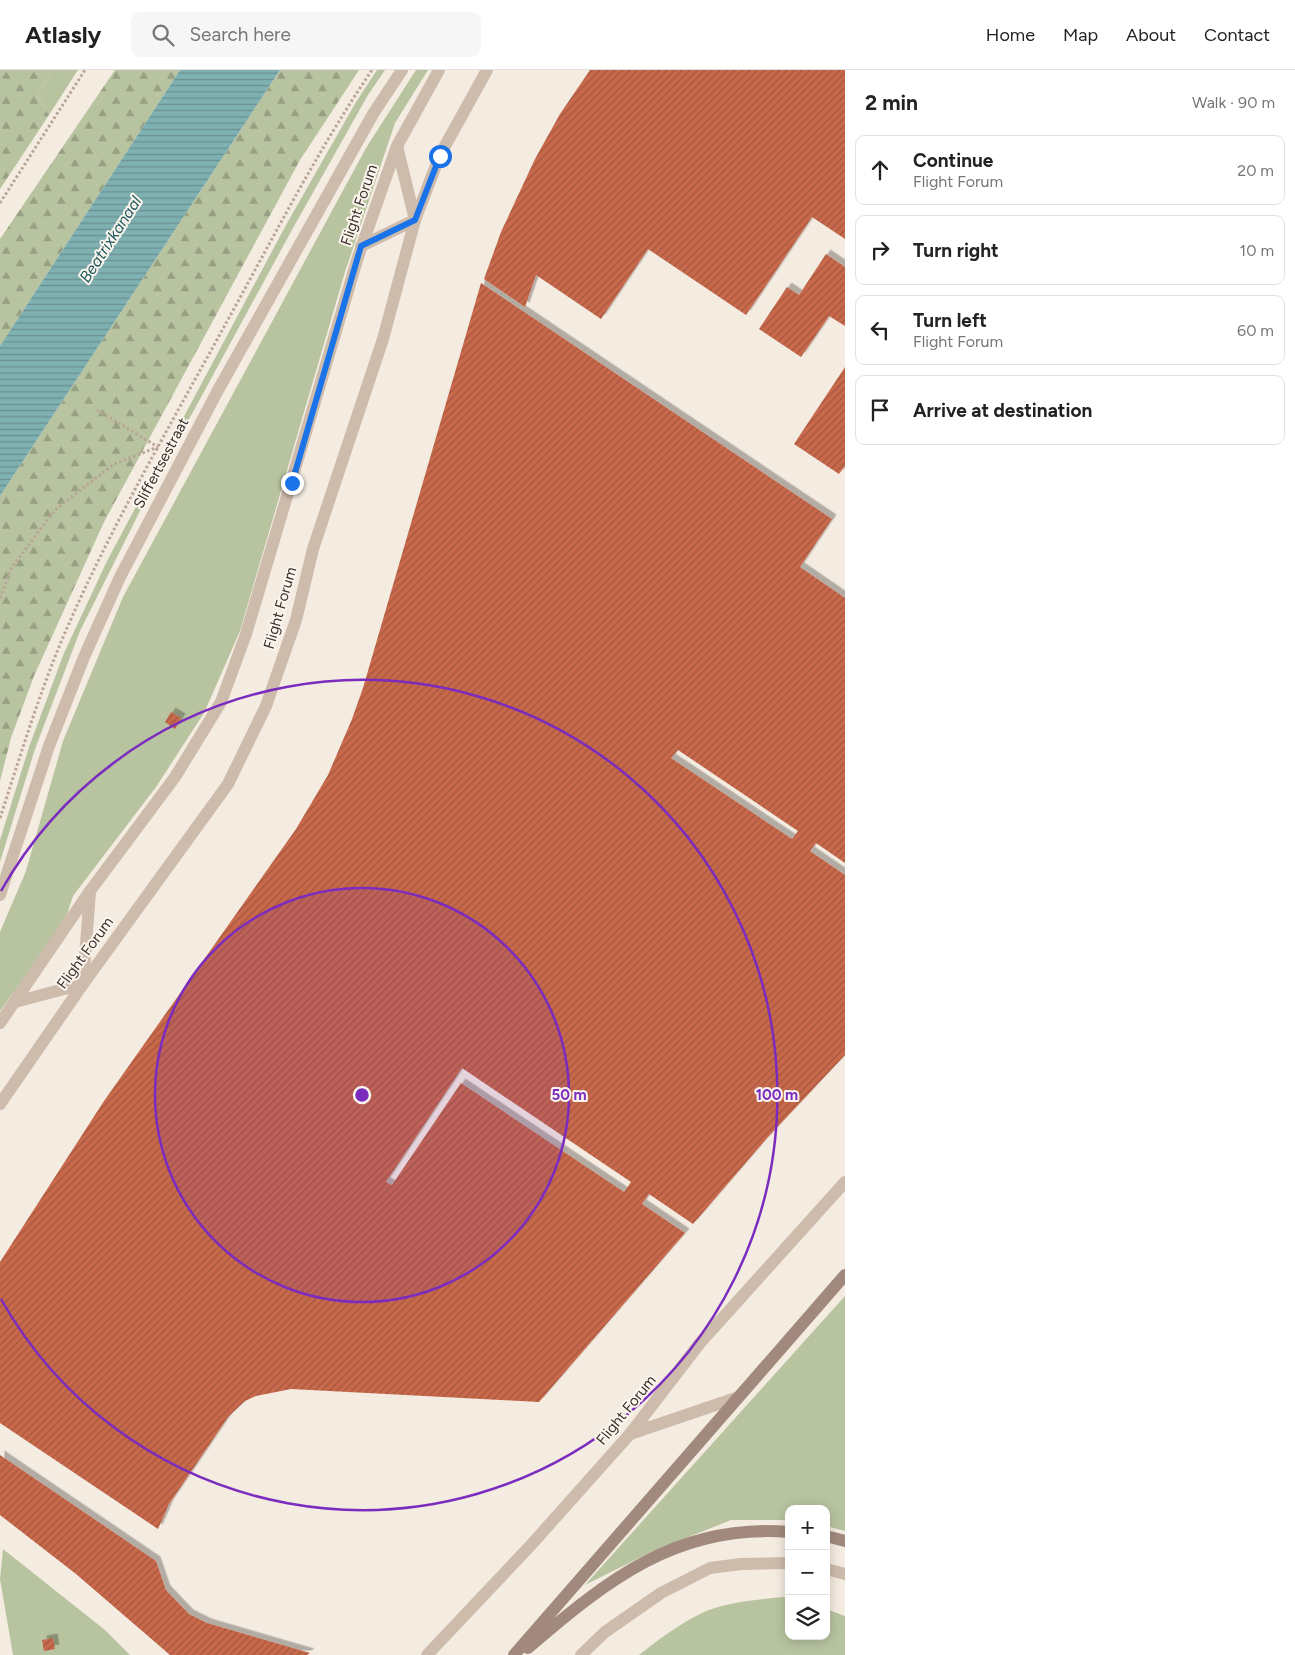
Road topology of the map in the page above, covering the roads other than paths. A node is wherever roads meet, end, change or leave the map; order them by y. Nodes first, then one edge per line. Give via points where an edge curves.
1 (402, 70) edge
2 (439, 70) edge
3 (487, 70) edge
4 (396, 146) junction
5 (415, 220) junction
6 (361, 246) junction
7 (90, 891) junction
8 (0, 895) edge
9 (83, 984) junction
10 (14, 1002) junction
11 (0, 1023) edge
12 (0, 1104) edge
13 (845, 1182) edge
14 (845, 1274) edge
15 (736, 1398) junction
16 (630, 1434) junction
17 (785, 1532) edge
18 (830, 1537) edge
19 (845, 1541) edge
20 (785, 1563) edge
21 (830, 1570) edge
22 (845, 1574) edge
23 (427, 1655) edge
24 (514, 1655) edge
25 (521, 1655) edge
26 (581, 1655) edge

1 - 8 street, Sliffertsestraat via 373,114 217,392 120,577 49,746
2 - 4 street, Flight Forum
3 - 5 street, Flight Forum via 440,156
4 - 5 street
4 - 6 street, Flight Forum
5 - 6 street
5 - 9 street, Flight Forum via 383,339 313,549 296,620 266,706 228,784
6 - 7 street, Flight Forum via 246,634 221,702 175,777
7 - 9 street
7 - 10 street, Flight Forum
9 - 10 street
9 - 12 street, Flight Forum
10 - 11 street, Flight Forum
13 - 16 street, Flight Forum via 700,1343
14 - 15 main road
15 - 16 street
15 - 24 main road
16 - 23 street, Flight Forum
17 - 25 main road via 756,1530 713,1536 632,1567 584,1600
18 - 19 main road
20 - 26 street via 710,1568 661,1594 605,1632
21 - 22 street

